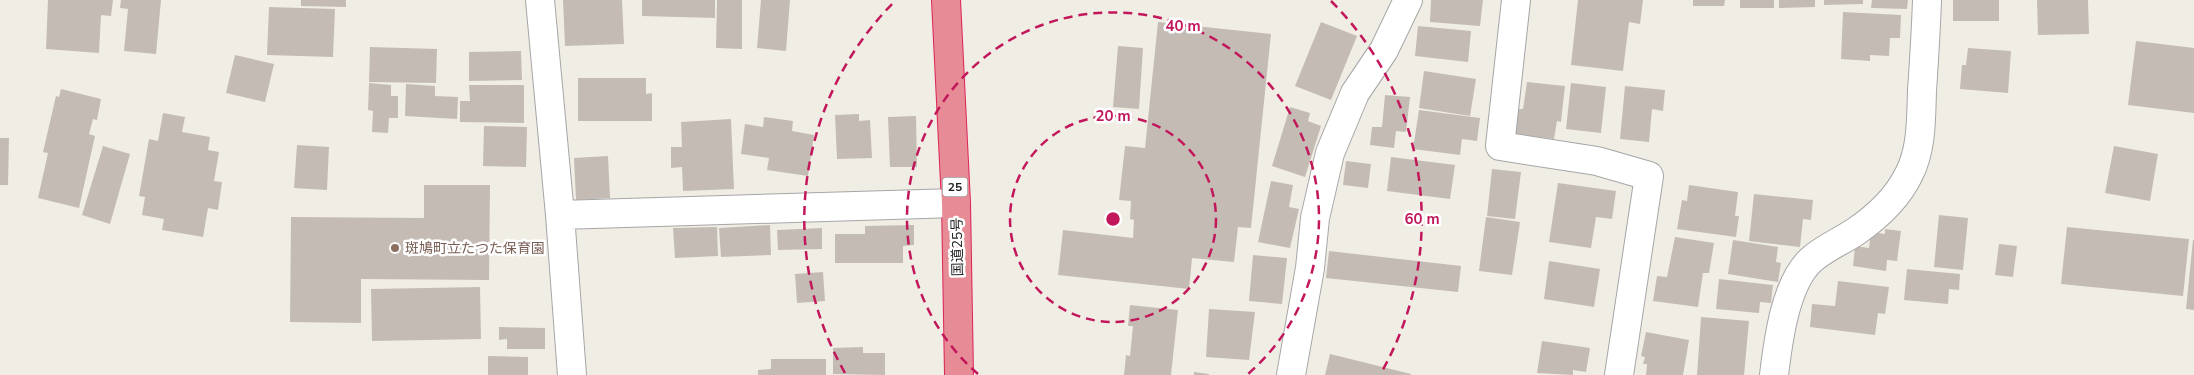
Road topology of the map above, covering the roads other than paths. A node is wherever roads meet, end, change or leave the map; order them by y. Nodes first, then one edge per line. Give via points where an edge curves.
1 (540, 0) edge
2 (946, 0) edge
3 (1408, 0) edge
4 (1516, 0) edge
5 (1927, 0) edge
6 (956, 203) junction
7 (560, 216) junction
8 (572, 375) edge
9 (958, 375) edge
10 (1291, 375) edge
11 (1619, 375) edge
12 (1774, 375) edge

1 - 7 street
2 - 6 highway, 国道25号 / 25
3 - 10 street via 1384,50 1356,94 1330,153 1315,218 1310,268
4 - 11 street via 1500,146 1597,161 1649,176
5 - 12 street via 1920,132 1910,173 1878,214 1809,262 1796,283 1783,319
6 - 7 street
6 - 9 highway, 国道25号 / 25
7 - 8 street

